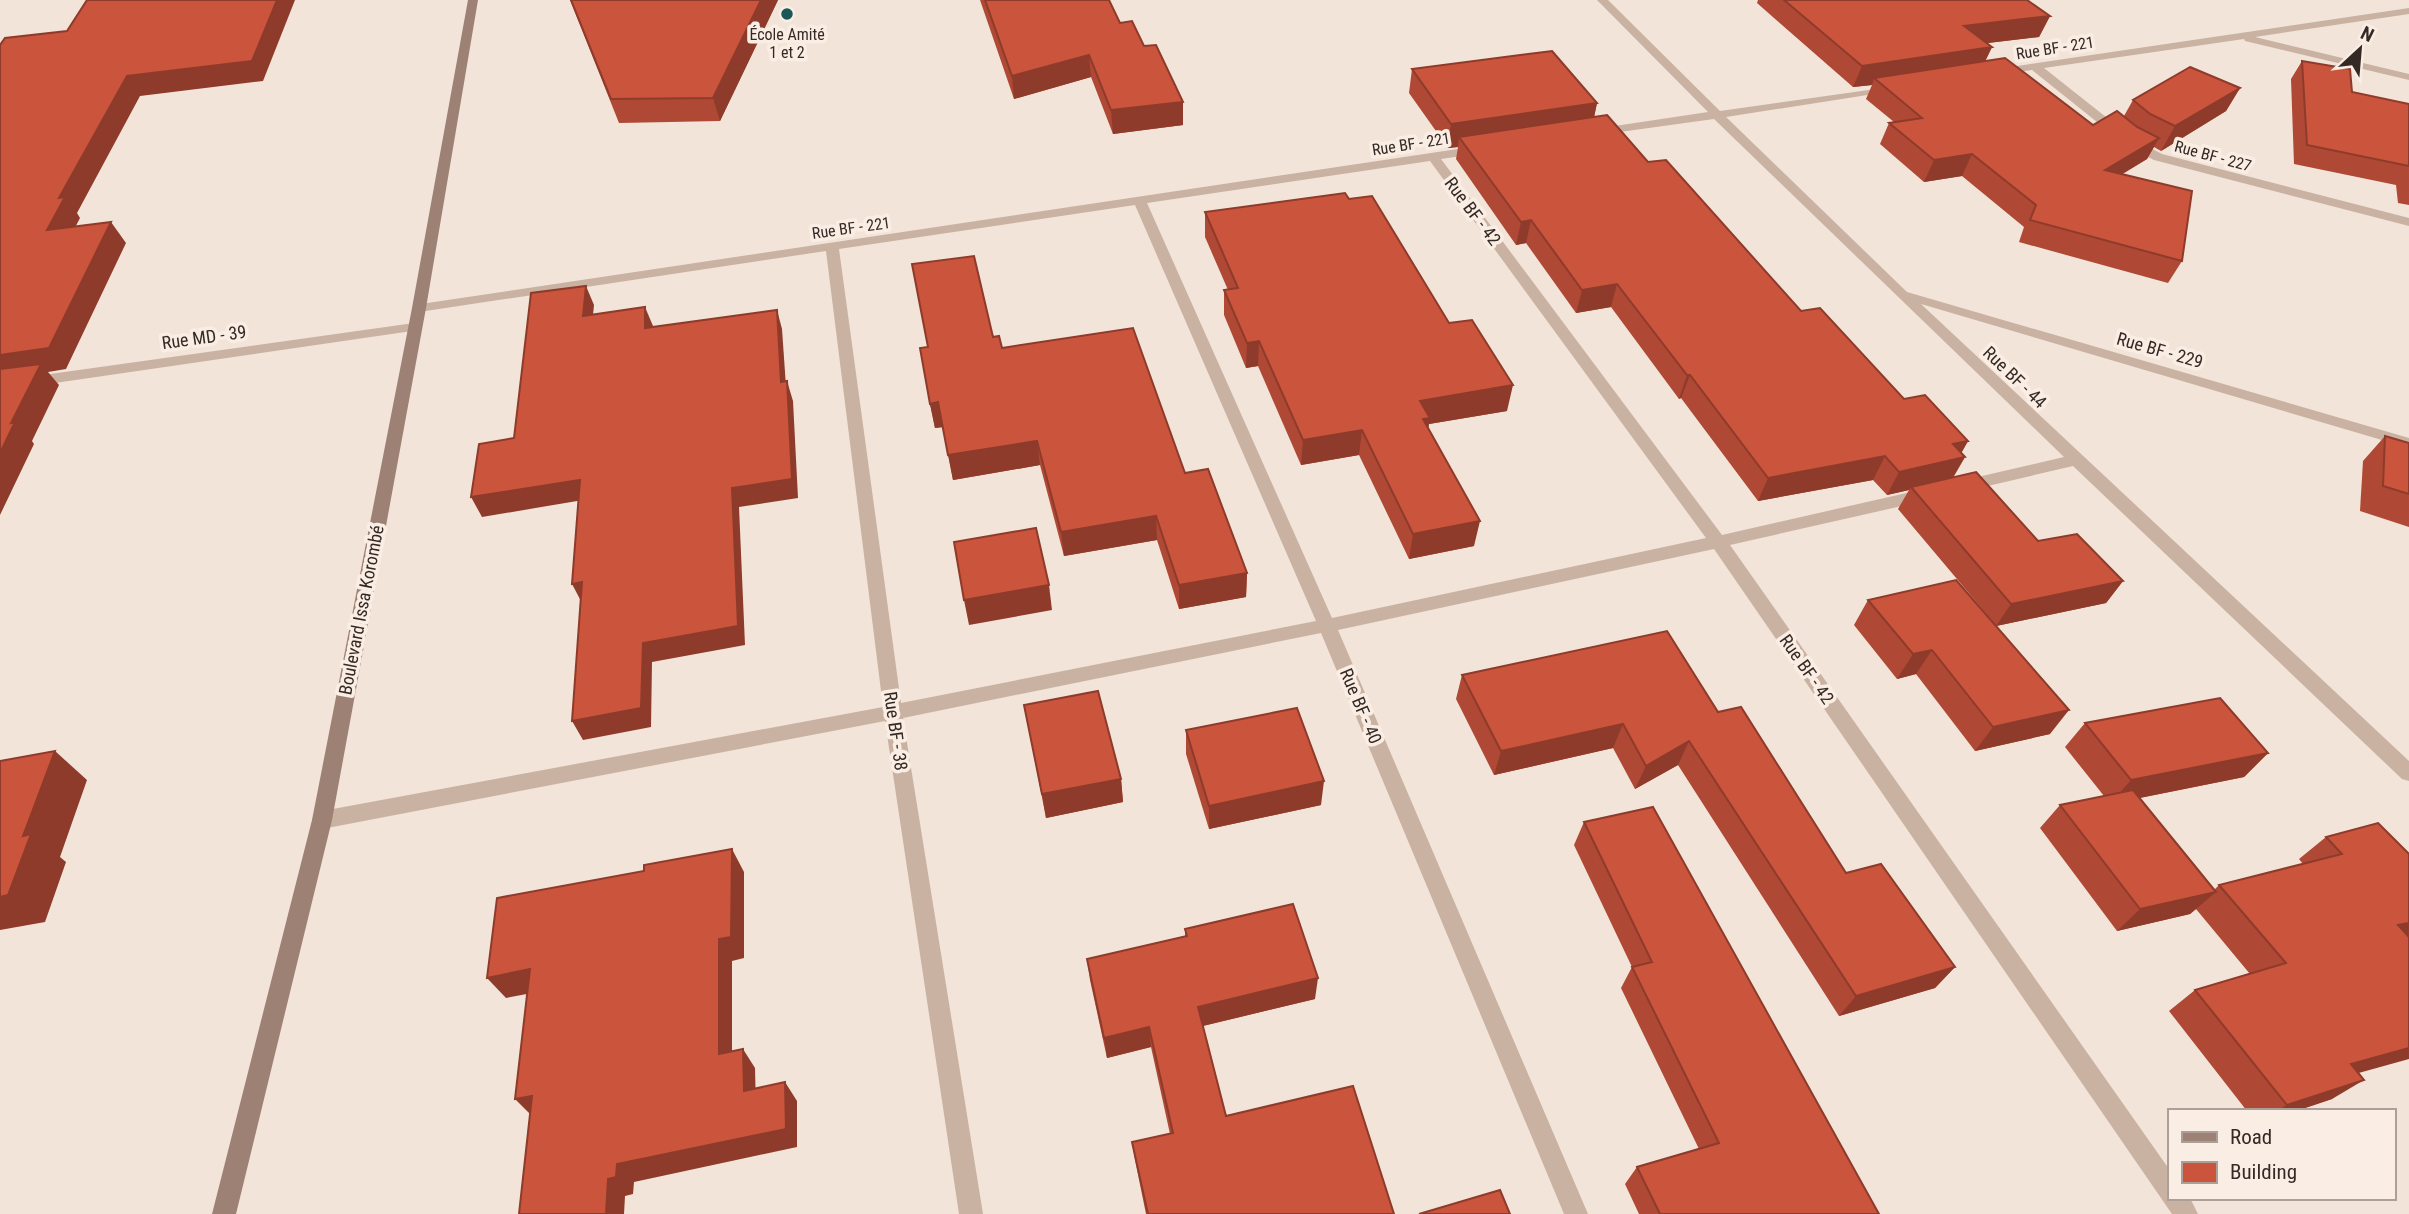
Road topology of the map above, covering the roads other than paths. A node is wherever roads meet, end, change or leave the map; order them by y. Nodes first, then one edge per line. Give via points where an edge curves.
1 (473, 0) edge
2 (1602, 0) edge
3 (2409, 11) edge
4 (2239, 36) junction
5 (2035, 67) junction
6 (1982, 75) edge
7 (2409, 77) edge
8 (1902, 87) edge
9 (1715, 115) junction
10 (1581, 135) edge
11 (1487, 149) edge
12 (1433, 157) junction
13 (1140, 201) junction
14 (2409, 222) edge
15 (832, 247) junction
16 (1901, 294) junction
17 (418, 309) junction
18 (414, 327) junction
19 (0, 386) edge
20 (2409, 443) edge
21 (2074, 460) junction
22 (1719, 542) junction
23 (1326, 623) junction
24 (893, 714) junction
25 (2409, 773) edge
26 (322, 820) junction
27 (2168, 1188) edge
28 (224, 1214) edge
29 (971, 1214) edge
30 (1576, 1214) edge

1 - 17 street, Boulevard Issa Korombé
2 - 9 street, Rue BF - 44
3 - 4 street, Rue BF - 221
4 - 5 street, Rue BF - 221
4 - 7 street
5 - 6 street, Rue BF - 221
5 - 14 street, Rue BF - 227 via 2131,143 2158,157
8 - 9 street
9 - 10 street
9 - 16 street, Rue BF - 44
11 - 12 street, Rue BF - 221
12 - 13 street, Rue BF - 221
12 - 22 street, Rue BF - 42
13 - 15 street, Rue BF - 221
13 - 23 street, Rue BF - 40
15 - 17 street, Rue BF - 221
15 - 24 street, Rue BF - 38
16 - 20 street, Rue BF - 229
16 - 21 street, Rue BF - 44
17 - 18 street, Boulevard Issa Korombé
18 - 19 street, Rue MD - 39
18 - 26 street, Boulevard Issa Korombé
21 - 22 street
21 - 25 street, Rue BF - 44
22 - 23 street
22 - 27 street, Rue BF - 42
23 - 24 street
23 - 30 street, Rue BF - 40
24 - 26 street
24 - 29 street, Rue BF - 38
26 - 28 street, Boulevard Issa Korombé

